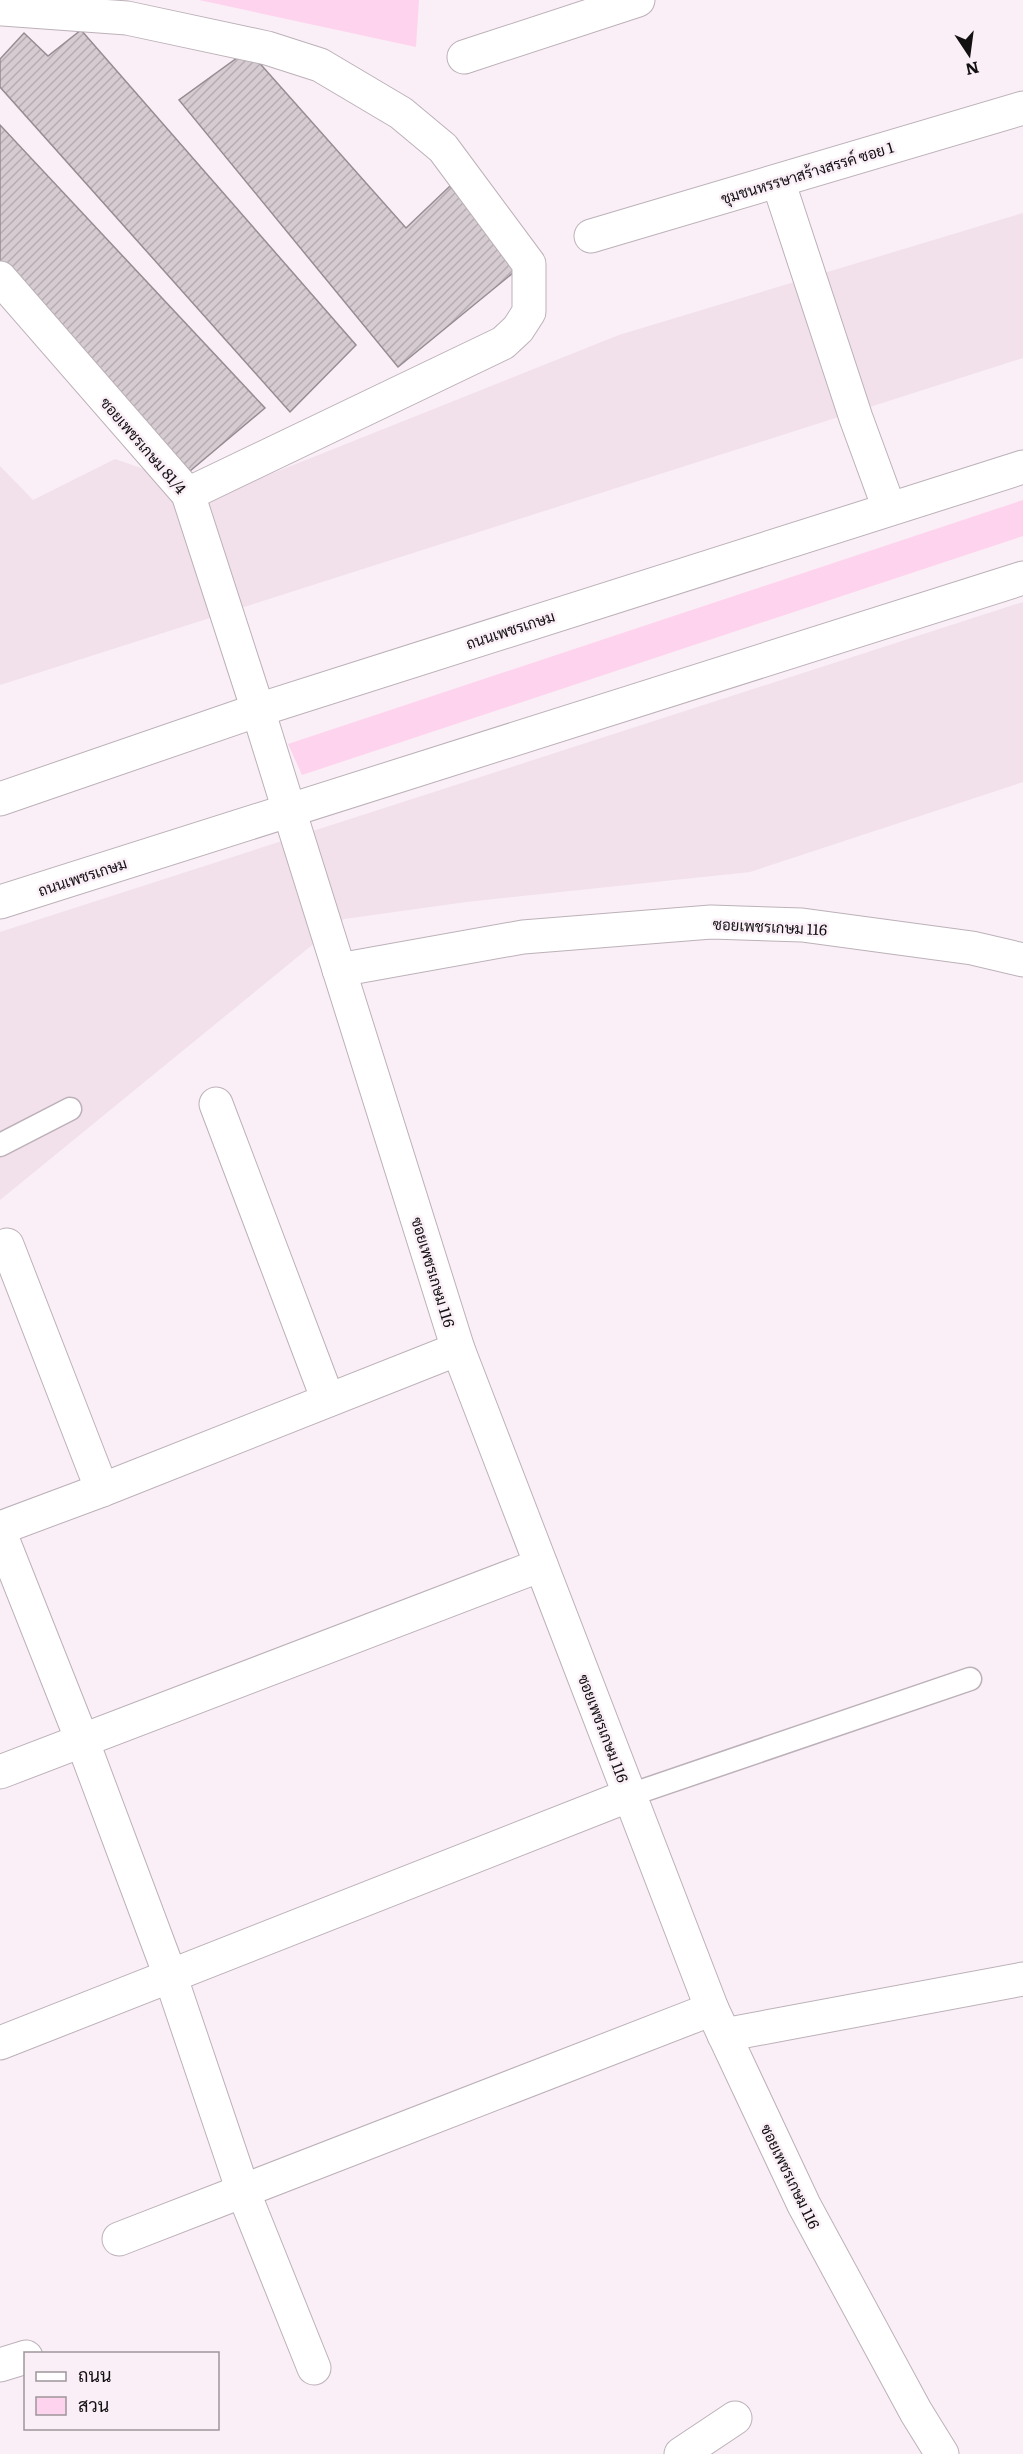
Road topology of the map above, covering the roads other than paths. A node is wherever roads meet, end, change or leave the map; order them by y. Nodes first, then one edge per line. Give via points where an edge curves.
1 (638, 0) edge
2 (3, 9) dead end
3 (464, 57) dead end
4 (1023, 108) edge
5 (778, 181) junction
6 (591, 236) dead end
7 (0, 278) edge
8 (1023, 467) edge
9 (188, 494) junction
10 (889, 508) junction
11 (1023, 578) edge
12 (258, 710) junction
13 (0, 799) edge
14 (289, 810) junction
15 (0, 902) edge
16 (1023, 960) edge
17 (339, 970) junction
18 (216, 1104) dead end
19 (69, 1109) dead end
20 (0, 1145) edge
21 (7, 1245) dead end
22 (458, 1349) junction
23 (328, 1400) junction
24 (102, 1490) junction
25 (0, 1528) edge
26 (0, 1533) edge
27 (542, 1565) junction
28 (970, 1679) dead end
29 (82, 1740) junction
30 (0, 1772) edge
31 (630, 1795) junction
32 (171, 1975) junction
33 (1023, 1979) edge
34 (718, 2022) junction
35 (0, 2043) edge
36 (243, 2191) junction
37 (119, 2239) dead end
38 (24, 2358) edge
39 (0, 2365) edge
40 (314, 2368) dead end
41 (735, 2418) dead end
42 (681, 2454) edge
43 (942, 2454) edge

1 - 3 street
2 - 9 street via 127,18 267,48 320,66 401,113 443,148 529,264 529,312 503,343
4 - 5 street, ชุมชนหรรษาสร้างสรรค์ ซอย 1
5 - 6 street, ชุมชนหรรษาสร้างสรรค์ ซอย 1
5 - 10 street
7 - 9 street, ซอยเพชรเกษม 81/4
8 - 10 street, ถนนเพชรเกษม
9 - 12 street, ซอยเพชรเกษม 81/4
10 - 12 street, ถนนเพชรเกษม
11 - 14 street, ถนนเพชรเกษม
12 - 13 street, ถนนเพชรเกษม
12 - 14 street, ซอยเพชรเกษม 81/4
14 - 15 street, ถนนเพชรเกษม
14 - 17 street, ซอยเพชรเกษม 116
16 - 17 street, ซอยเพชรเกษม 116 via 972,948 802,925 711,922 523,937
17 - 22 street, ซอยเพชรเกษม 116
18 - 23 street
19 - 20 lane
21 - 24 street
22 - 23 street
22 - 27 street, ซอยเพชรเกษม 116
23 - 24 street
24 - 25 street
26 - 29 street
27 - 29 street
27 - 31 street, ซอยเพชรเกษม 116
28 - 31 lane
29 - 30 street
29 - 32 street
31 - 32 street
31 - 34 street, ซอยเพชรเกษม 116
32 - 35 street
32 - 36 street
33 - 34 street
34 - 36 street
34 - 43 street, ซอยเพชรเกษม 116 via 804,2205
36 - 37 street
36 - 40 street
38 - 39 street
41 - 42 street

